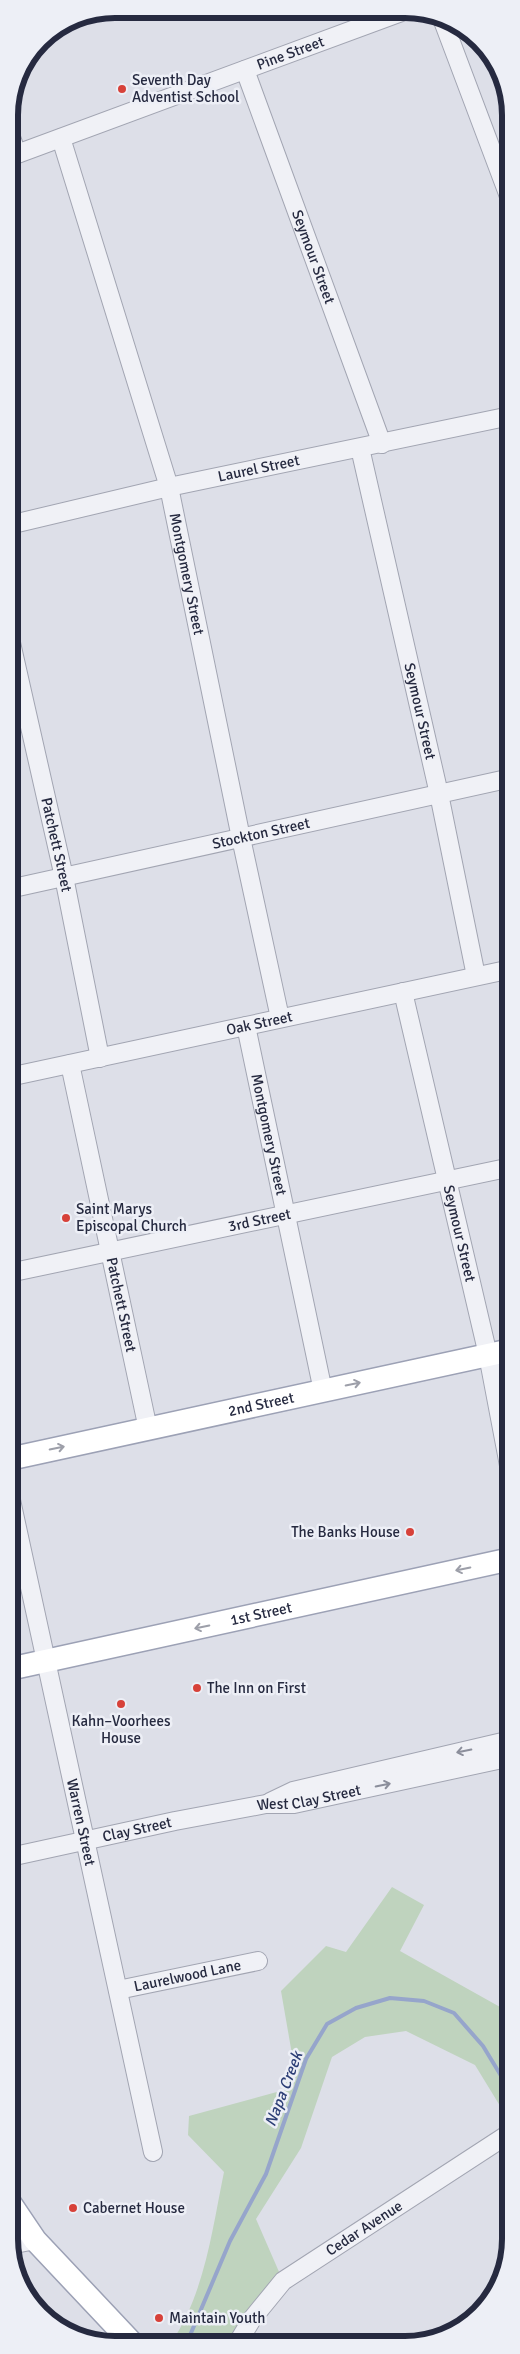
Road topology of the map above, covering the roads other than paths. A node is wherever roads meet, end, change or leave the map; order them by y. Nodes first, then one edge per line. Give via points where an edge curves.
1 (385, 18) edge
2 (445, 27) edge
3 (245, 70) junction
4 (60, 138) junction
5 (18, 153) edge
6 (502, 178) edge
7 (502, 418) edge
8 (382, 444) junction
9 (360, 448) junction
10 (169, 487) junction
11 (18, 523) edge
12 (18, 674) edge
13 (502, 780) edge
14 (438, 794) junction
15 (241, 838) junction
16 (64, 877) junction
17 (18, 887) edge
18 (502, 971) edge
19 (476, 976) junction
20 (403, 992) junction
21 (280, 1018) junction
22 (246, 1026) junction
23 (100, 1058) junction
24 (70, 1064) junction
25 (18, 1075) edge
26 (502, 1169) edge
27 (447, 1180) junction
28 (285, 1215) junction
29 (111, 1252) junction
30 (18, 1271) edge
31 (502, 1352) edge
32 (488, 1355) junction
33 (323, 1391) junction
34 (148, 1429) junction
35 (502, 1429) edge
36 (18, 1457) edge
37 (18, 1531) edge
38 (502, 1561) edge
39 (47, 1661) junction
40 (18, 1667) edge
41 (502, 1742) edge
42 (502, 1759) edge
43 (266, 1804) junction
44 (86, 1840) junction
45 (18, 1855) edge
46 (258, 1960) dead end
47 (118, 1990) junction
48 (502, 2139) edge
49 (153, 2152) dead end
50 (18, 2215) edge
51 (35, 2240) junction
52 (18, 2243) edge
53 (125, 2336) edge
54 (242, 2336) edge

1 - 3 street, Pine Street
2 - 6 street
3 - 4 street, Pine Street
3 - 8 street, Seymour Street
4 - 5 street, Pine Street
4 - 10 street, Montgomery Street
7 - 8 street, Laurel Street
8 - 9 street, Laurel Street
9 - 10 street, Laurel Street
9 - 14 street, Seymour Street
10 - 11 street, Laurel Street
10 - 15 street, Montgomery Street
12 - 16 street, Patchett Street
13 - 14 street, Stockton Street
14 - 15 street, Stockton Street
14 - 19 street, Seymour Street
15 - 16 street, Stockton Street
15 - 21 street, Montgomery Street
16 - 17 street, Stockton Street
16 - 23 street, Patchett Street
18 - 19 street, Oak Street
19 - 20 street, Oak Street
20 - 21 street, Oak Street
20 - 27 street, Seymour Street
21 - 22 street, Oak Street
22 - 23 street, Oak Street
22 - 28 street, Montgomery Street
23 - 24 street, Oak Street
24 - 25 street, Oak Street
24 - 29 street, Patchett Street
26 - 27 street, 3rd Street
27 - 28 street, 3rd Street
27 - 32 street, Seymour Street
28 - 29 street, 3rd Street
28 - 33 street, Montgomery Street
29 - 30 street, 3rd Street
29 - 34 street, Patchett Street
31 - 32 main road, 2nd Street
33 -> 32 main road, 2nd Street
32 - 35 street, Seymour Street
33 - 34 main road, 2nd Street
36 -> 34 main road, 2nd Street
37 - 39 street, Warren Street
38 -> 39 main road, 1st Street
39 - 40 main road, 1st Street
39 - 44 street, Warren Street
41 -> 43 street, West Clay Street via 293,1791
43 -> 42 street, West Clay Street via 294,1804
43 - 44 street, Clay Street
44 - 45 street, Clay Street
44 - 47 street, Warren Street
46 - 47 street, Laurelwood Lane
47 - 49 street, Warren Street
48 - 54 street, Cedar Avenue via 283,2281 252,2318
50 - 51 main road
51 - 52 street
51 - 53 main road

